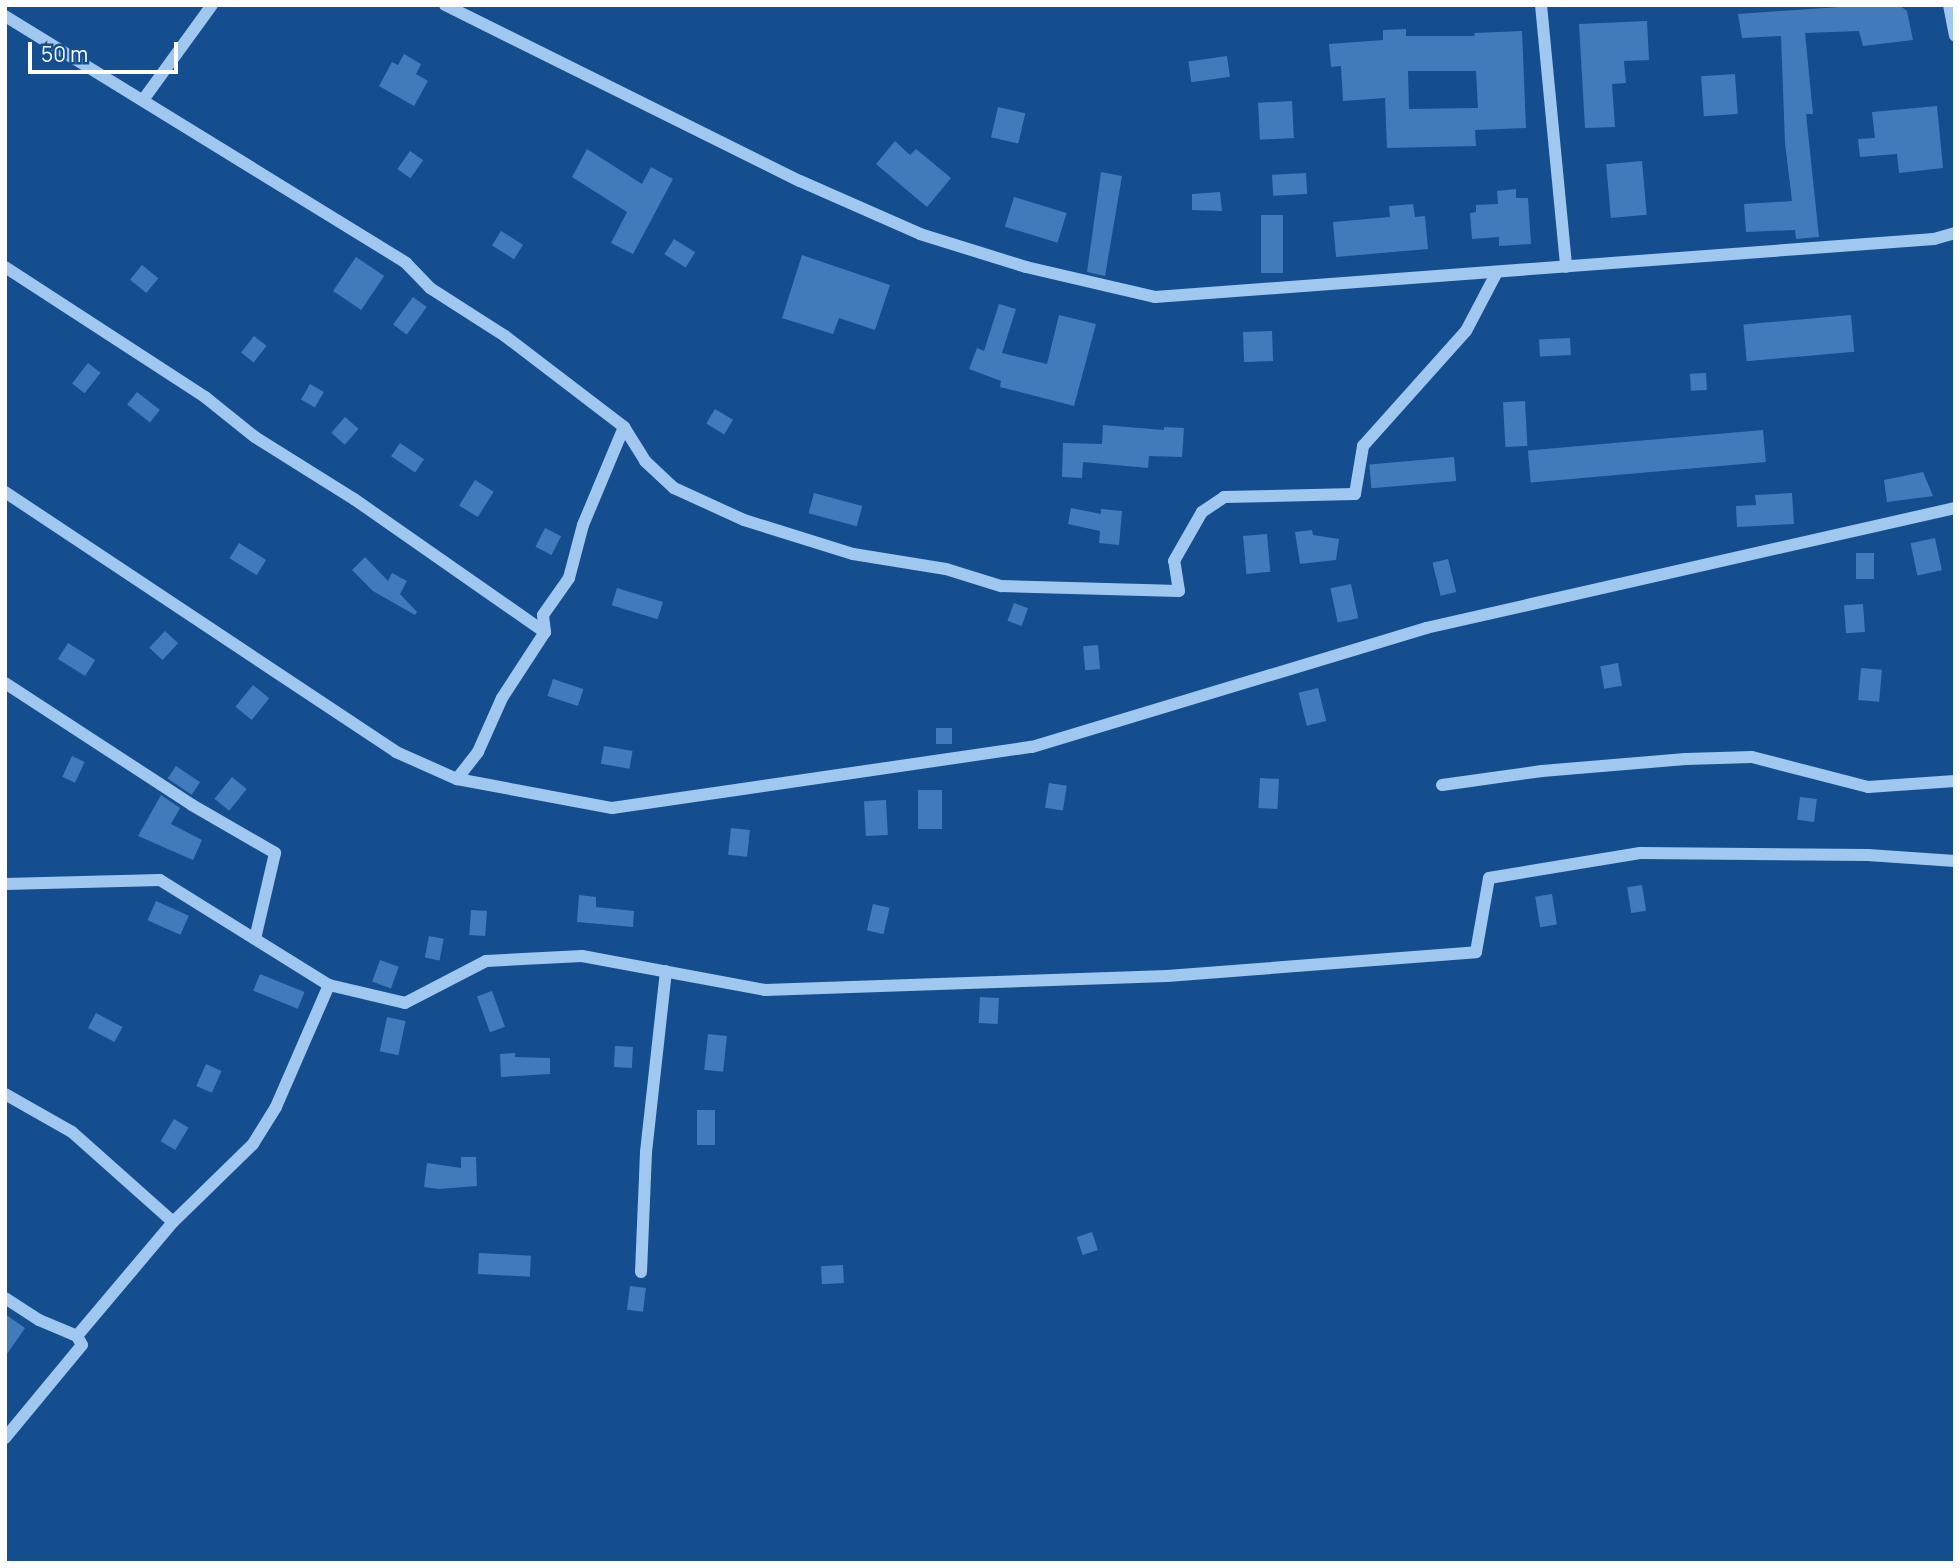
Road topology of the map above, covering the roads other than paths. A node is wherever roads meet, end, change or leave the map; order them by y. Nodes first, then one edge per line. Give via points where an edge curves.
1 (212, 5) edge
2 (446, 5) edge
3 (1541, 5) edge
4 (1949, 5) edge
5 (5, 16) edge
6 (1955, 35) edge
7 (144, 100) junction
8 (1955, 233) edge
9 (5, 267) edge
10 (1566, 267) junction
11 (1497, 272) junction
12 (624, 427) junction
13 (5, 492) edge
14 (1955, 508) edge
15 (545, 632) junction
16 (5, 683) edge
17 (457, 779) junction
18 (1955, 781) edge
19 (1442, 785) dead end
20 (1955, 861) edge
21 (5, 884) edge
22 (255, 939) junction
23 (666, 971) junction
24 (330, 985) junction
25 (5, 1094) edge
26 (173, 1222) junction
27 (641, 1272) dead end
28 (5, 1298) edge
29 (77, 1336) junction
30 (5, 1438) edge

1 - 7 street
2 - 11 street via 800,181 920,234 1026,267 1155,297
3 - 10 street
4 - 6 street
5 - 7 street
7 - 12 street via 407,263 430,288 505,336
8 - 10 street via 1934,239
9 - 15 street via 205,397 255,438 354,499
10 - 11 street
11 - 12 street via 1466,331 1363,446 1355,494 1224,497 1202,512 1174,561 1179,591 1002,586 946,569 853,554 744,520 674,488 645,461
12 - 15 street via 583,525 569,578 543,615
13 - 17 street via 396,752
14 - 17 street via 1426,628 1032,747 612,808
15 - 17 street via 502,698 478,752
16 - 22 street via 191,805 275,853
18 - 19 street via 1868,787 1752,757 1542,771
20 - 23 street via 1868,855 1640,853 1489,878 1475,952 1167,976 765,990
21 - 22 street via 160,880
22 - 24 street
23 - 24 street via 582,956 486,961 405,1003
23 - 27 street via 646,1152
24 - 26 street via 276,1107 253,1144
25 - 26 street via 72,1132
26 - 29 street
28 - 29 street via 39,1320
29 - 30 street via 82,1345

